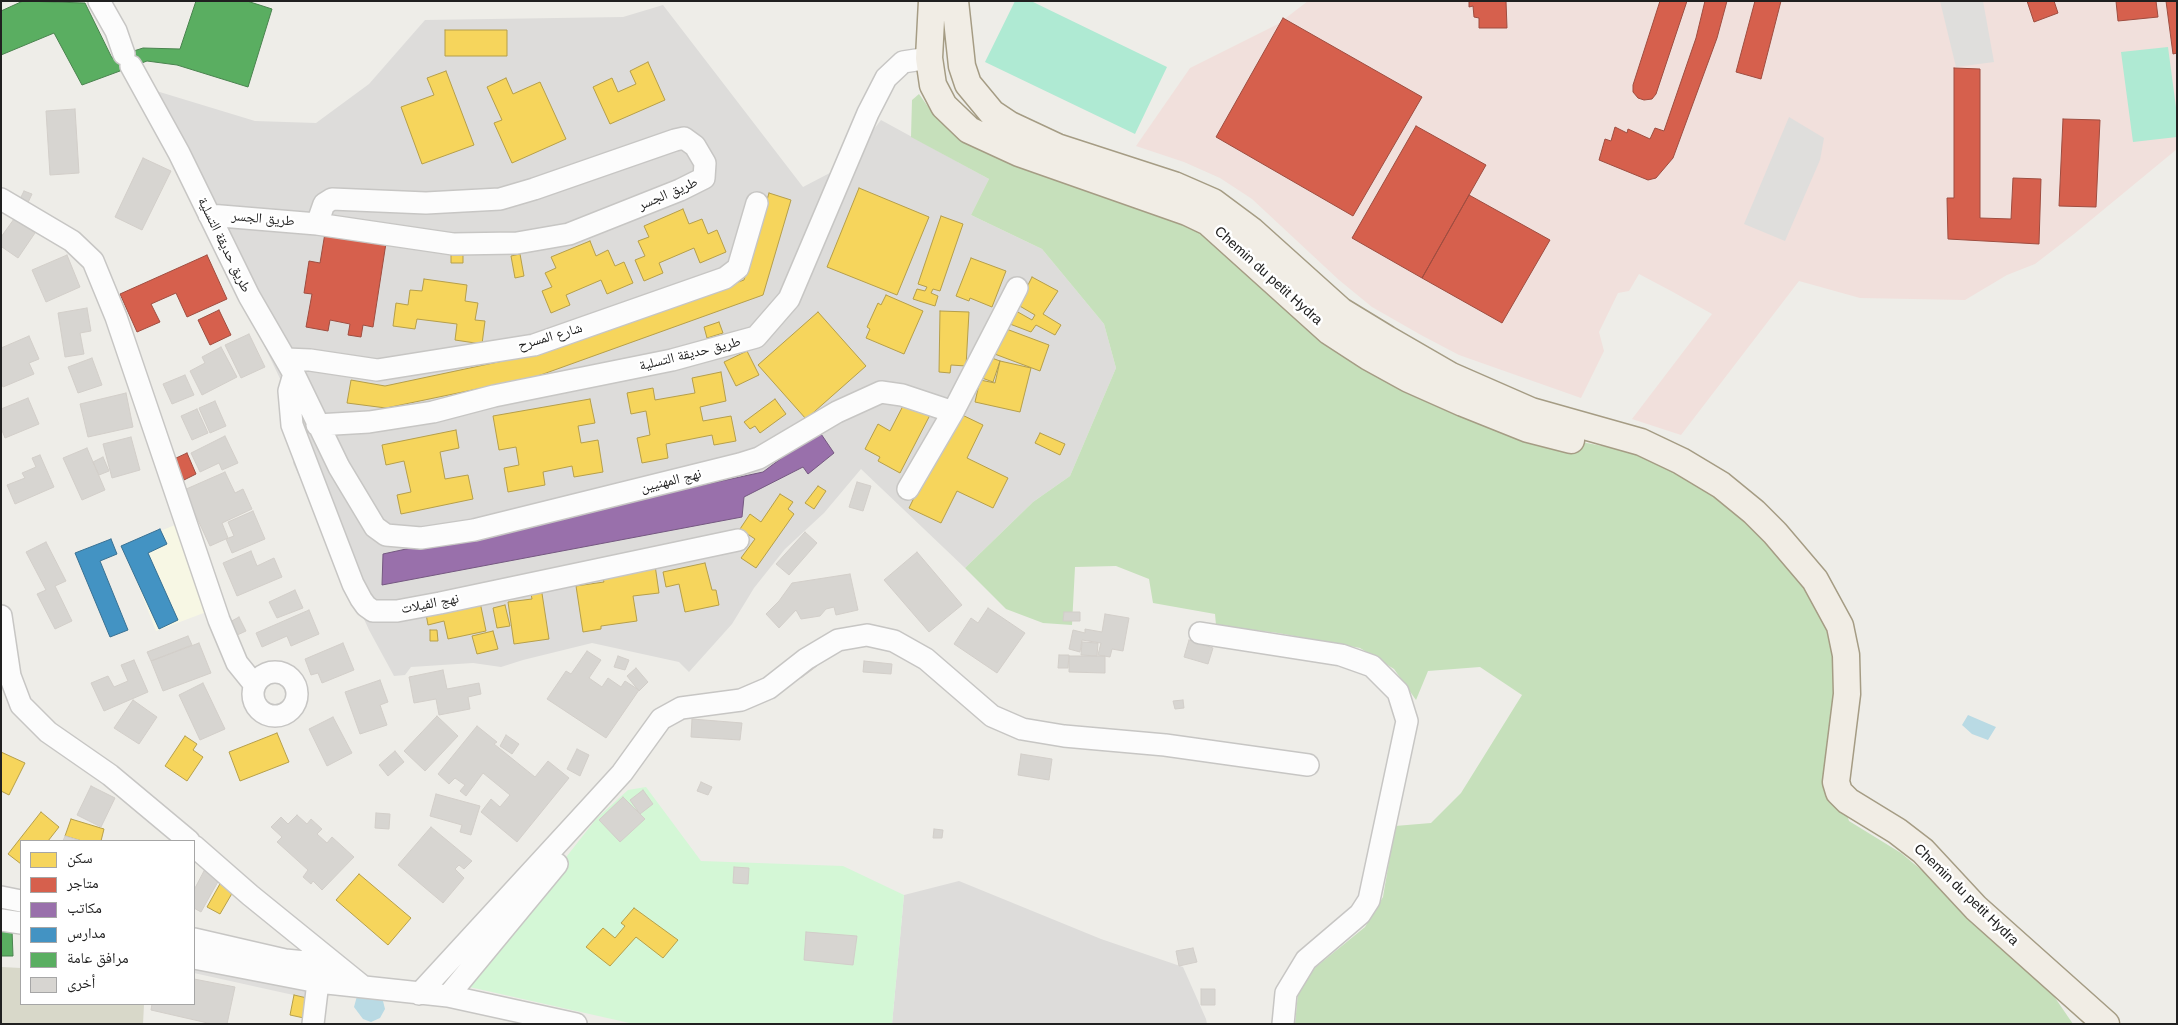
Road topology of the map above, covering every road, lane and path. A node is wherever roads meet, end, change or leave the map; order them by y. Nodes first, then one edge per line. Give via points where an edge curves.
1 (99, 1) edge
2 (932, 1) edge
3 (954, 1) edge
4 (929, 58) junction
5 (1, 199) edge
6 (757, 203) dead end
7 (209, 215) junction
8 (316, 224) junction
9 (1017, 288) dead end
10 (290, 367) junction
11 (952, 412) junction
12 (317, 425) junction
13 (1640, 442) junction
14 (908, 489) dead end
15 (375, 527) joint
16 (738, 540) dead end
17 (1, 616) edge
18 (1200, 633) dead end
19 (254, 684) dead end
20 (1308, 765) dead end
21 (622, 772) junction
22 (188, 840) edge
23 (195, 847) edge
24 (1, 897) edge
25 (20, 901) edge
26 (1, 920) edge
27 (20, 923) edge
28 (195, 939) edge
29 (195, 958) edge
30 (324, 970) junction
31 (419, 994) junction
32 (448, 996) junction
33 (312, 1024) edge
34 (576, 1024) edge
35 (1283, 1024) edge
36 (2106, 1024) edge

1 - 7 street, طريق حديقة التسلية
2 - 4 main road, Chemin du petit Hydra
3 - 13 main road, Chemin du petit Hydra via 962,66 968,84 992,113 1010,125 1057,147 1174,185 1213,202 1252,231 1341,311 1451,376 1531,411
4 - 12 street, طريق حديقة التسلية via 903,62 886,78 789,299 756,338 672,360 494,396 433,412 369,422
4 - 13 main road, Chemin du petit Hydra via 933,86 944,106 969,130 1019,153 1208,222 1329,331 1409,379 1528,430 1607,446
5 - 19 street via 72,241 93,261 116,316 219,620 237,663
6 - 10 street, شارع المسرح via 738,268 725,278 534,345 377,370 310,360
7 - 8 street, طريق الجسر
7 - 10 street, طريق حديقة التسلية via 249,296
8 - 8 street, طريق الجسر via 453,244 517,243 569,234 680,190 704,178 705,163 695,146 684,138 500,199 426,203 332,199 324,204
9 - 11 street
10 - 12 street, طريق حديقة التسلية
10 - 16 street, نهج الفيلات via 292,425 353,584 366,606 373,611 440,604
11 - 14 street
11 - 15 street, نهج المهنيين via 902,395 881,392 837,412 759,458 740,464 463,533 406,538 386,535
12 - 15 street, طريق حديقة التسلية
13 - 36 main road, Chemin du petit Hydra via 1681,461 1728,491 1775,533 1815,580 1840,626 1846,654 1847,694 1836,782 1839,792 1923,851 1976,908
17 - 22 street via 10,676 21,705 48,732 110,775
18 - 35 street via 1342,655 1372,666 1398,692 1407,721 1369,900 1360,914 1306,960 1286,992
20 - 21 street via 1022,729 992,716 926,659 894,641 867,635 838,640 806,659 769,688 740,700 681,708 661,719
21 - 31 street
21 - 32 street via 594,818
23 - 30 street via 250,895
24 - 25 street
26 - 27 street
28 - 30 street
29 - 30 street
30 - 31 street via 361,985
30 - 33 street
31 - 32 street
32 - 34 street

